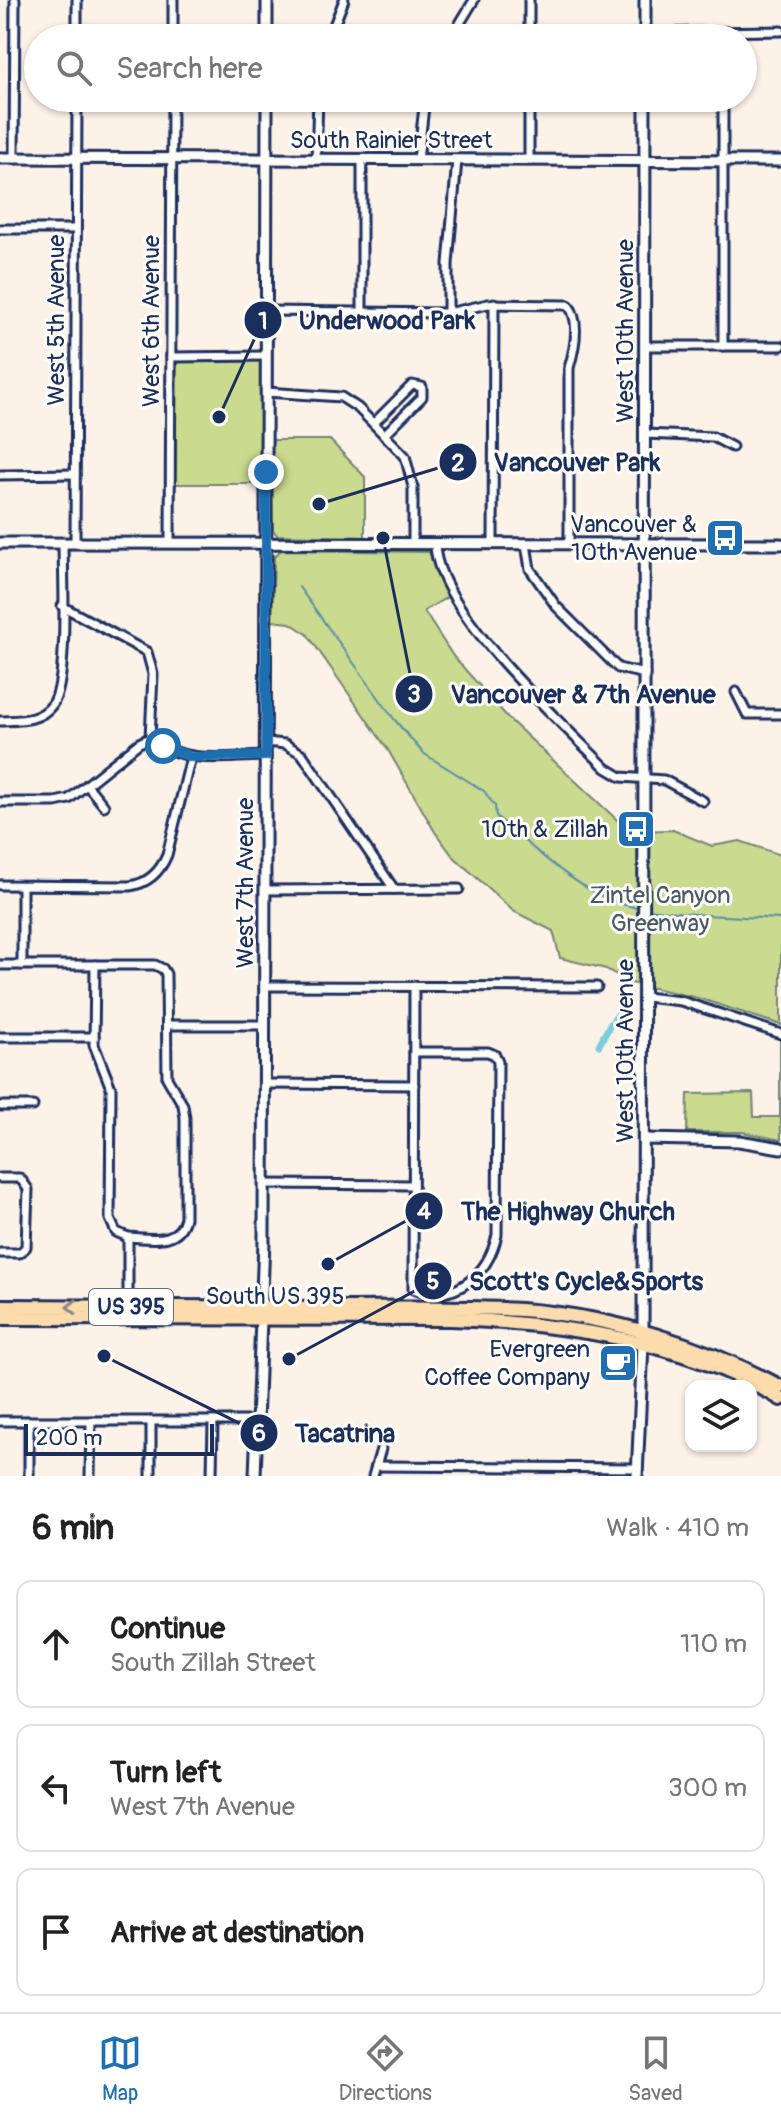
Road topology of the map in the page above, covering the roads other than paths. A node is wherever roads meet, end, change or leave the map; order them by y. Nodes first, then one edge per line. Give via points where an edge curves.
1 (15, 0) edge
2 (77, 0) edge
3 (173, 0) edge
4 (267, 0) edge
5 (344, 0) edge
6 (474, 0) edge
7 (529, 0) edge
8 (645, 0) edge
9 (77, 24) edge
10 (173, 24) edge
11 (267, 24) edge
12 (335, 24) edge
13 (459, 24) edge
14 (529, 24) edge
15 (645, 24) edge
16 (781, 31) edge
17 (757, 33) edge
18 (77, 112) edge
19 (172, 112) edge
20 (267, 112) edge
21 (318, 112) edge
22 (422, 112) edge
23 (529, 112) edge
24 (645, 112) edge
25 (723, 112) edge
26 (0, 158) edge
27 (14, 158) junction
28 (77, 159) junction
29 (172, 159) junction
30 (267, 159) junction
31 (316, 160) junction
32 (362, 160) junction
33 (418, 160) junction
34 (457, 160) junction
35 (529, 160) junction
36 (645, 161) junction
37 (723, 161) junction
38 (781, 161) edge
39 (0, 229) edge
40 (76, 229) junction
41 (494, 303) junction
42 (266, 311) junction
43 (362, 312) junction
44 (448, 313) junction
45 (645, 346) junction
46 (723, 346) junction
47 (781, 346) edge
48 (266, 356) junction
49 (171, 357) junction
50 (266, 392) junction
51 (374, 423) junction
52 (645, 434) junction
53 (384, 435) junction
54 (732, 447) dead end
55 (75, 474) junction
56 (0, 475) edge
57 (0, 543) edge
58 (63, 543) junction
59 (75, 543) junction
60 (170, 543) junction
61 (265, 543) junction
62 (645, 543) junction
63 (413, 544) junction
64 (435, 544) junction
65 (493, 544) junction
66 (526, 544) junction
67 (569, 544) junction
68 (781, 544) edge
69 (62, 606) junction
70 (645, 674) junction
71 (736, 692) dead end
72 (781, 714) edge
73 (0, 721) edge
74 (150, 738) junction
75 (266, 742) junction
76 (266, 756) junction
77 (191, 757) junction
78 (645, 778) junction
79 (87, 785) junction
80 (703, 801) dead end
81 (0, 802) edge
82 (104, 806) dead end
83 (0, 885) edge
84 (22, 886) junction
85 (394, 889) junction
86 (459, 889) dead end
87 (265, 890) junction
88 (0, 965) edge
89 (22, 965) junction
90 (95, 965) junction
91 (265, 986) junction
92 (414, 986) junction
93 (597, 987) dead end
94 (645, 997) junction
95 (167, 1025) junction
96 (265, 1025) junction
97 (781, 1034) edge
98 (0, 1037) edge
99 (94, 1037) junction
100 (414, 1052) junction
101 (264, 1084) junction
102 (414, 1085) junction
103 (0, 1106) edge
104 (33, 1106) dead end
105 (644, 1139) junction
106 (781, 1148) edge
107 (0, 1178) edge
108 (264, 1184) junction
109 (413, 1185) junction
110 (128, 1237) junction
111 (0, 1253) edge
112 (128, 1294) dead end
113 (0, 1306) edge
114 (262, 1312) junction
115 (0, 1318) edge
116 (643, 1338) junction
117 (781, 1387) edge
118 (781, 1399) edge
119 (0, 1421) edge
120 (29, 1421) junction
121 (91, 1421) junction
122 (151, 1421) junction
123 (213, 1421) junction
124 (258, 1421) junction
125 (381, 1449) dead end
126 (376, 1466) junction
127 (638, 1472) edge
128 (29, 1476) edge
129 (90, 1476) edge
130 (151, 1476) edge
131 (212, 1476) edge
132 (255, 1476) edge
133 (373, 1476) edge

1 - 27 street
2 - 9 street
3 - 10 street
4 - 11 street
5 - 12 street
6 - 13 street
7 - 14 street
8 - 15 street
16 - 17 street
18 - 28 street, West 5th Avenue
19 - 29 street, West 6th Avenue
20 - 30 street, West 7th Avenue
21 - 31 street
22 - 33 street
23 - 35 street
24 - 36 street, West 10th Avenue
25 - 37 street
26 - 27 street, South Rainier Street
27 - 28 street, South Rainier Street
28 - 29 street, South Rainier Street
28 - 40 street, West 5th Avenue
29 - 30 street, South Rainier Street
29 - 49 street, West 6th Avenue
30 - 31 street, South Rainier Street
30 - 42 street, West 7th Avenue
31 - 32 street, South Rainier Street
32 - 33 street, South Rainier Street
32 - 43 street
33 - 34 street, South Rainier Street
34 - 35 street, South Rainier Street
34 - 44 street
35 - 36 street, South Rainier Street
36 - 37 street, South Rainier Street
36 - 45 street, West 10th Avenue
37 - 38 street, South Rainier Street
37 - 46 street
39 - 40 street
40 - 55 street, West 5th Avenue
41 - 44 street
41 - 65 street
41 - 67 street via 565,304 574,315
42 - 43 street
42 - 48 street, West 7th Avenue
43 - 44 street
45 - 46 street
45 - 52 street, West 10th Avenue
46 - 47 street
48 - 49 street
48 - 50 street, West 7th Avenue
49 - 60 street, West 6th Avenue
50 - 51 street via 341,397
50 - 61 street, West 7th Avenue
51 - 53 street
51 - 53 street via 412,385 422,387 422,397
52 - 54 street via 713,437
52 - 62 street, West 10th Avenue
53 - 63 street via 410,469
55 - 56 street
55 - 59 street, West 5th Avenue
57 - 58 street
58 - 59 street
58 - 69 street
59 - 60 street
60 - 61 street
61 - 63 street
61 - 75 street, West 7th Avenue
62 - 67 street
62 - 68 street
62 - 70 street, West 10th Avenue
63 - 64 street
64 - 65 street
64 - 78 street via 436,559 454,596 496,656 606,768 621,777
65 - 66 street
66 - 67 street
66 - 70 street via 530,569 556,606 618,668
69 - 73 street via 62,675 53,704 36,717
69 - 74 street via 147,652 153,674
70 - 78 street, West 10th Avenue
71 - 72 street via 747,714
74 - 77 street
74 - 79 street
75 - 76 street, West 7th Avenue
75 - 85 street via 285,744 302,754
76 - 77 street
76 - 87 street, West 7th Avenue
77 - 84 street via 167,855 155,875 130,886
78 - 80 street via 664,780
78 - 94 street, West 10th Avenue
79 - 81 street via 63,801
79 - 82 street
83 - 84 street
84 - 89 street
85 - 86 street
85 - 87 street
87 - 91 street, West 7th Avenue
88 - 89 street
89 - 90 street
90 - 95 street via 163,969
90 - 99 street
91 - 92 street
91 - 96 street, West 7th Avenue
92 - 93 street
92 - 100 street
94 - 97 street via 681,1001
94 - 105 street, West 10th Avenue
95 - 96 street
95 - 110 street via 167,1078 185,1118 184,1223 168,1238
96 - 101 street, West 7th Avenue
98 - 99 street
99 - 110 street via 110,1082 110,1219 116,1232
100 - 102 street
100 - 109 street via 488,1052 498,1062 494,1246 460,1289 442,1294 413,1289
101 - 102 street
101 - 108 street, West 7th Avenue
102 - 109 street
103 - 104 street
105 - 106 street via 739,1141
105 - 116 street, West 10th Avenue
107 - 111 street via 16,1177 28,1189 27,1244 20,1253
108 - 109 street
108 - 114 street, West 7th Avenue
110 - 112 street
114 -> 113 highway, South US 395 / US 395
114 - 115 highway, South US 395 / US 395
114 - 116 highway, South US 395 / US 395 via 522,1322
114 - 124 street, West 7th Avenue
116 - 117 highway, US 395 via 712,1355
116 - 118 highway, US 395
116 - 127 street, West 10th Avenue
119 - 120 street
120 - 121 street
120 - 128 street
121 - 122 street
121 - 129 street
122 - 123 street
122 - 130 street
123 - 124 street
123 - 131 street
124 - 132 street, West 7th Avenue
125 - 126 street
126 - 127 street
126 - 133 street

